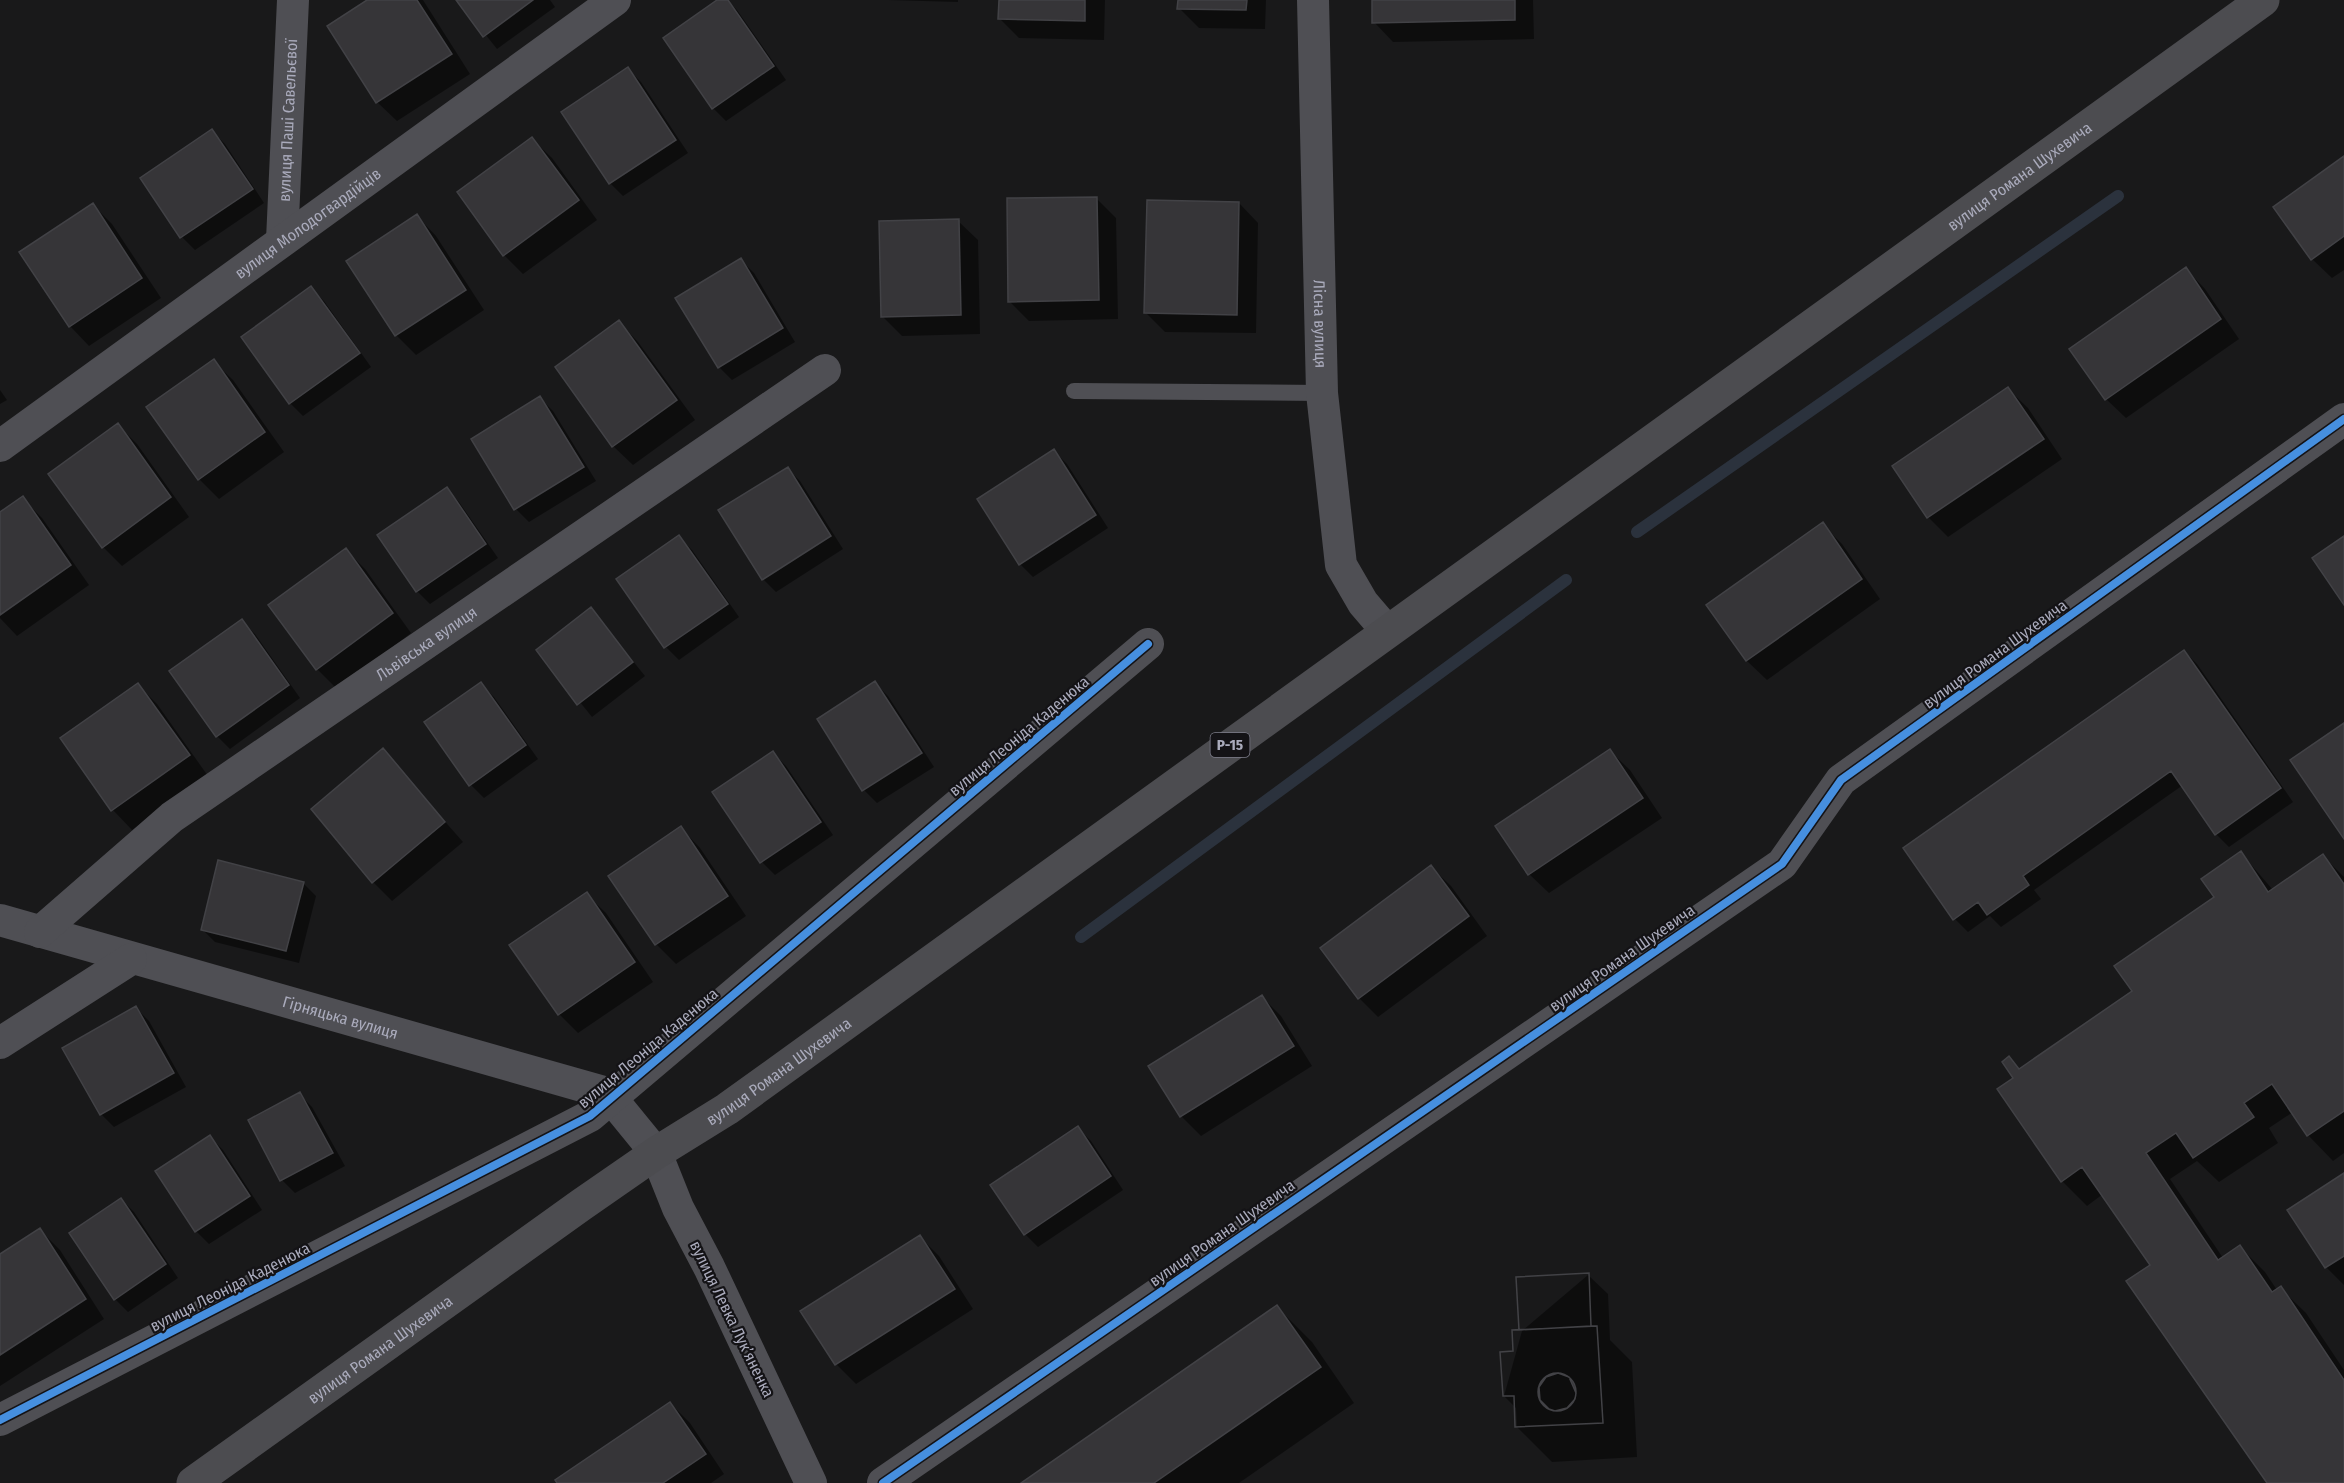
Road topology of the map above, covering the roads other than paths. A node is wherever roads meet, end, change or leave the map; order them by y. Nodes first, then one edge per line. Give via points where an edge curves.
1 (293, 0) edge
2 (615, 0) edge
3 (1313, 0) edge
4 (2263, 0) edge
5 (282, 240) junction
6 (825, 370) dead end
7 (1074, 391) dead end
8 (1322, 393) junction
9 (2344, 419) edge
10 (0, 446) edge
11 (1388, 630) junction
12 (1148, 644) dead end
13 (0, 920) edge
14 (40, 932) junction
15 (131, 959) junction
16 (0, 1043) edge
17 (611, 1099) junction
18 (656, 1153) junction
19 (0, 1420) edge
20 (193, 1483) edge
21 (811, 1483) edge
22 (883, 1483) edge

1 - 5 street, вулиця Паші Савельєвої
2 - 5 street, вулиця Молодогвардійців
3 - 8 street, Лісна вулиця
4 - 11 main road, вулиця Романа Шухевича / Р-15
5 - 10 street, вулиця Молодогвардійців
6 - 14 street, Львівська вулиця via 172,817
7 - 8 lane
8 - 11 street, Лісна вулиця via 1341,566 1364,603
9 - 22 street, вулиця Романа Шухевича via 1841,780 1782,864
11 - 18 main road, вулиця Романа Шухевича / Р-15 via 728,1109
12 - 17 street, вулиця Леоніда Каденюка
13 - 14 street, Гірняцька вулиця
14 - 15 street, Гірняцька вулиця
15 - 16 street
15 - 17 street, Гірняцька вулиця via 607,1093
17 - 18 street, Гірняцька вулиця
17 - 19 street, вулиця Леоніда Каденюка via 580,1121
18 - 20 main road, вулиця Романа Шухевича / Р-15
18 - 21 street, вулиця Левка Лукʼяненка via 678,1208

